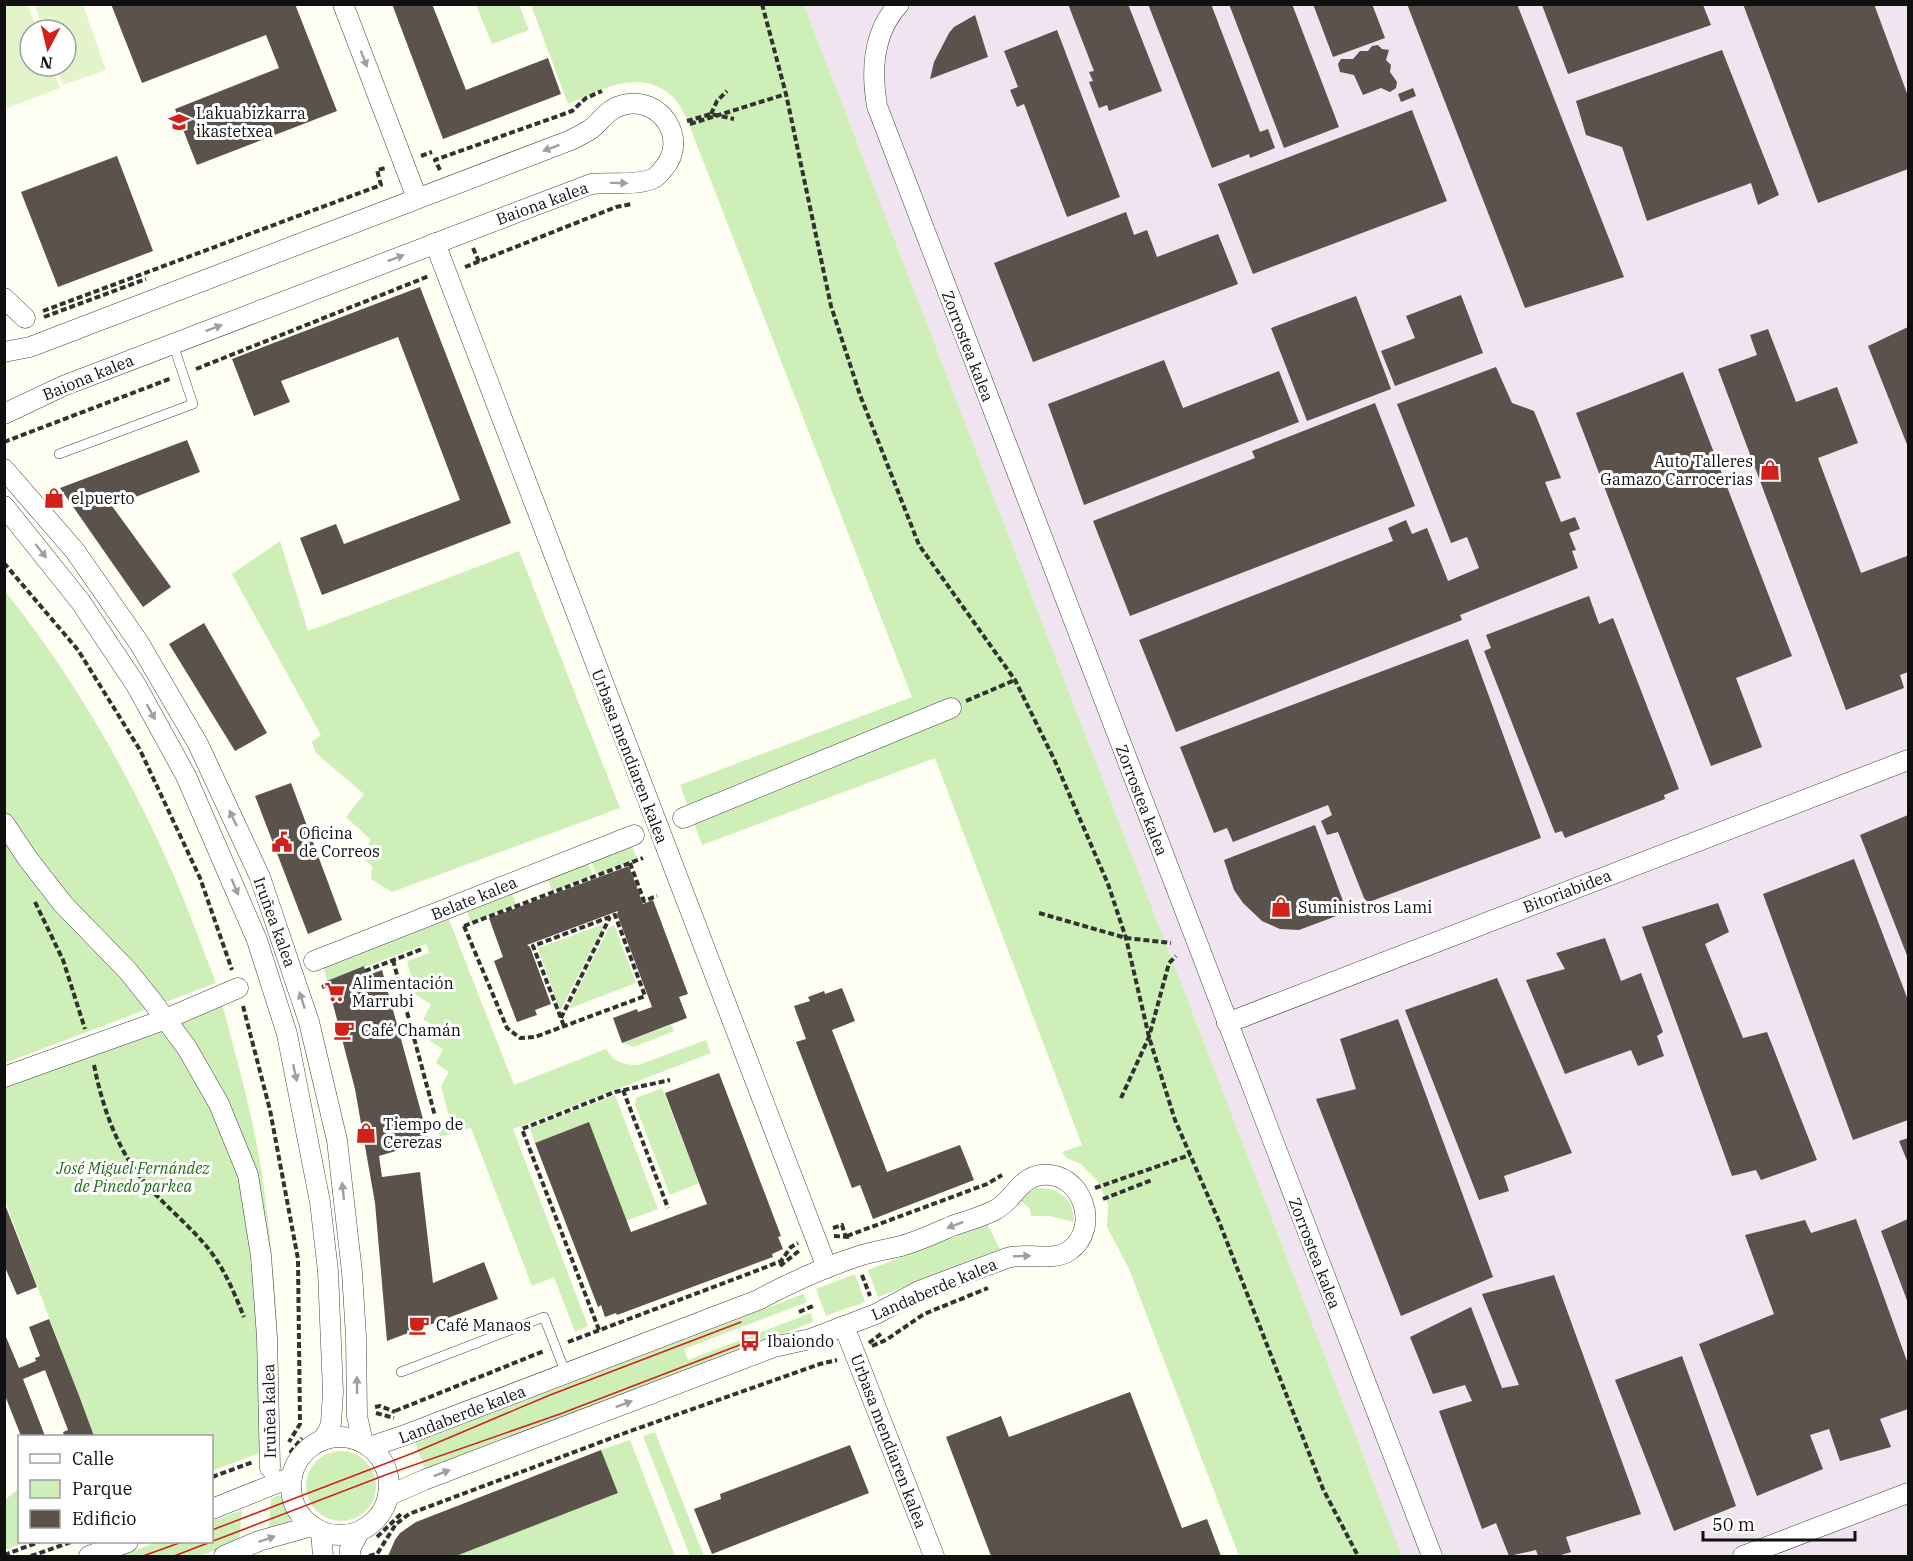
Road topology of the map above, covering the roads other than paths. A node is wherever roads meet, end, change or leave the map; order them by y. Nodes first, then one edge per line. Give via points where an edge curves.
1 (343, 4) edge
2 (899, 4) edge
3 (417, 198) junction
4 (435, 243) junction
5 (4, 298) edge
6 (25, 318) road end
7 (172, 344) junction
8 (4, 352) edge
9 (4, 414) edge
10 (59, 454) dead end
11 (4, 469) edge
12 (4, 506) edge
13 (951, 708) road end
14 (1908, 760) edge
15 (683, 818) dead end
16 (4, 823) edge
17 (634, 835) dead end
18 (314, 962) dead end
19 (238, 988) road end
20 (166, 1019) junction
21 (1227, 1023) junction
22 (4, 1077) edge
23 (827, 1268) junction
24 (844, 1326) junction
25 (401, 1372) dead end
26 (566, 1374) junction
27 (321, 1441) junction
28 (366, 1445) junction
29 (270, 1468) road end
30 (292, 1477) junction
31 (1908, 1493) edge
32 (388, 1496) junction
33 (213, 1509) edge
34 (316, 1529) junction
35 (359, 1532) junction
36 (125, 1543) edge
37 (89, 1557) edge
38 (224, 1557) edge
39 (323, 1557) edge
40 (350, 1557) edge
41 (934, 1557) edge
42 (1432, 1557) edge
43 (1743, 1557) edge

1 -> 3 street
2 - 21 street, Zorrostea kalea via 879,39 874,63 877,106
4 -> 3 street, Baiona kalea via 591,184 638,183 656,177 671,156 672,133 663,114 656,109 639,103 624,104 571,140
3 - 8 street, Baiona kalea via 30,347
7 -> 4 street, Baiona kalea
4 - 23 street, Urbasa mendiaren kalea
5 - 6 street
7 - 9 street, Baiona kalea
7 - 10 lane via 193,404
28 -> 11 street, Iruñea kalea via 357,1416 352,1272 337,1140 309,1022 260,877 198,744 139,643 75,551
12 -> 27 street, Iruñea kalea via 80,601 136,685 186,776 257,940 287,1034 320,1202 332,1334 331,1423
13 - 15 street
14 - 21 street, Bitoriabidea
16 - 20 street, Iruñea kalea via 63,904 128,970
17 - 18 street, Belate kalea
19 - 20 street
20 - 22 street
20 - 29 street, Iruñea kalea via 219,1104 248,1175 261,1256
21 - 42 street, Zorrostea kalea
24 -> 23 street, Landaberde kalea via 1019,1254 1051,1257 1070,1251 1081,1237 1087,1215 1068,1182 1050,1175 1035,1177 1023,1182 1009,1200 993,1211
23 - 26 street, Landaberde kalea via 758,1300
32 -> 24 street, Landaberde kalea via 774,1347
24 - 41 street, Urbasa mendiaren kalea
25 - 26 lane via 544,1317
26 - 28 street, Landaberde kalea
27 - 28 street via 342,1438
27 - 30 street via 302,1456
28 - 32 street via 378,1455 388,1474
30 - 33 street
30 - 34 street via 297,1509
31 - 43 street
32 - 35 street via 383,1511
34 - 35 street via 340,1535
38 -> 34 street via 259,1541
34 - 39 street
35 - 40 street
36 - 37 street

